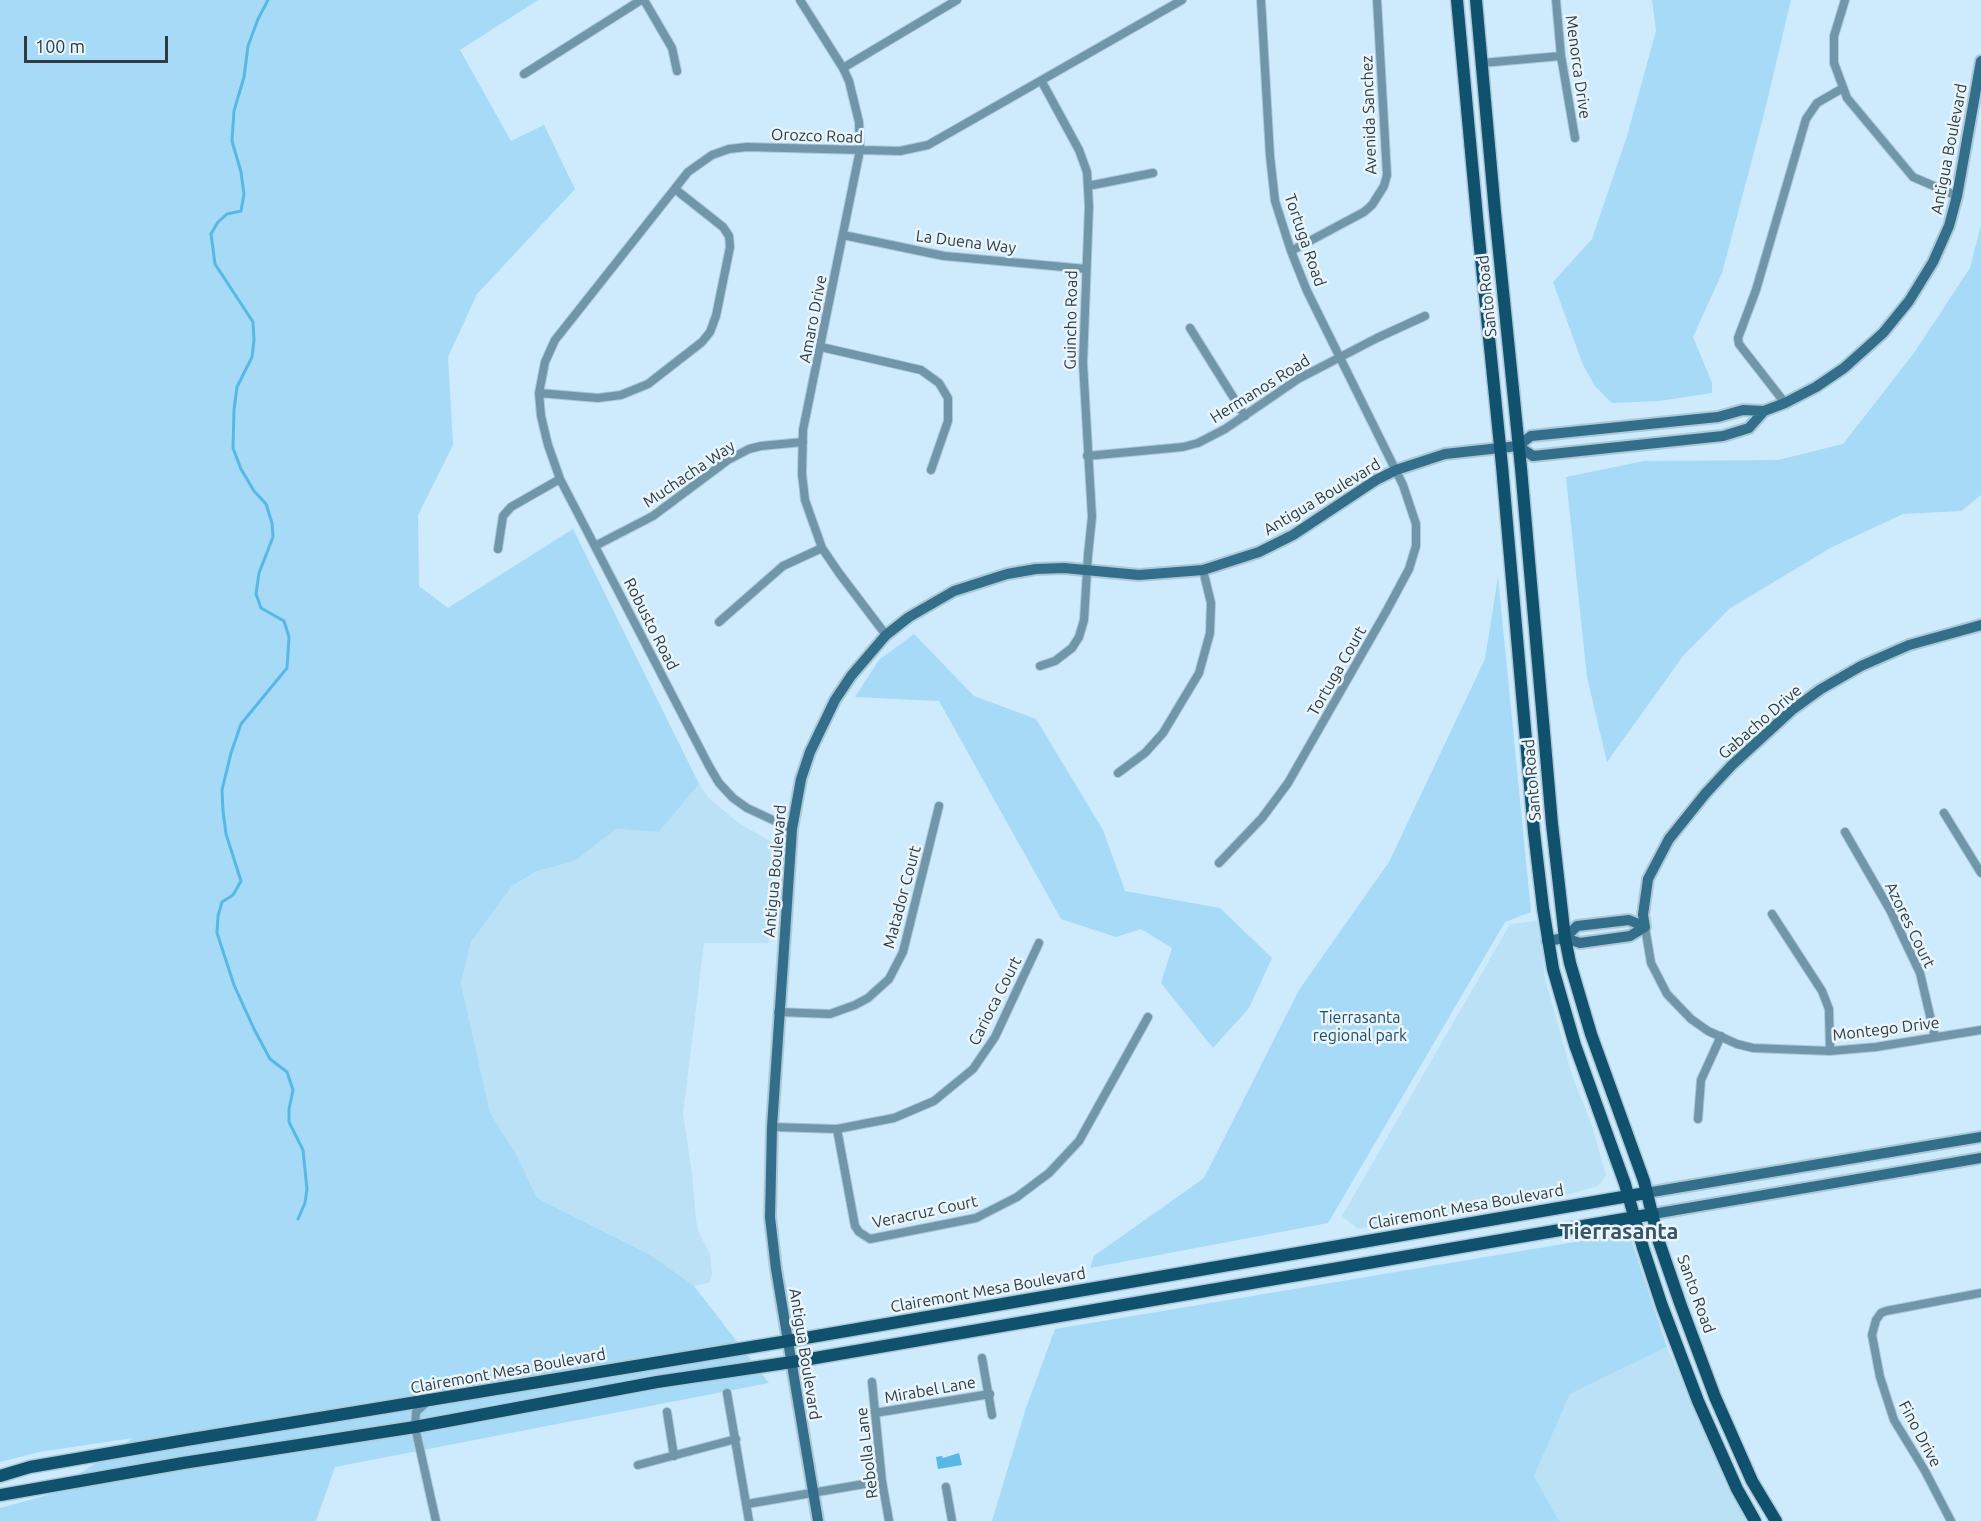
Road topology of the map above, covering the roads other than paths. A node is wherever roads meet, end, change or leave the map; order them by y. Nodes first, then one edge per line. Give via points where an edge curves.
1 (642, 0) edge
2 (800, 0) edge
3 (957, 0) edge
4 (1182, 0) edge
5 (1261, 0) edge
6 (1377, 0) edge
7 (1457, 0) edge
8 (1476, 0) edge
9 (1556, 0) edge
10 (1845, 0) edge
11 (1561, 56) junction
12 (1981, 60) edge
13 (1482, 63) junction
14 (843, 68) junction
15 (677, 71) dead end
16 (524, 74) dead end
17 (1042, 82) junction
18 (1843, 88) junction
19 (1575, 138) dead end
20 (860, 150) junction
21 (1153, 173) dead end
22 (1088, 186) junction
23 (675, 189) junction
24 (1957, 196) junction
25 (843, 235) junction
26 (1291, 251) junction
27 (1086, 269) junction
28 (1425, 316) dead end
29 (1190, 328) dead end
30 (821, 347) junction
31 (1340, 357) junction
32 (539, 393) junction
33 (1785, 404) junction
34 (1764, 411) junction
35 (1245, 416) junction
36 (803, 442) junction
37 (1518, 446) junction
38 (1500, 449) junction
39 (1087, 456) junction
40 (931, 470) dead end
41 (1396, 470) junction
42 (560, 479) junction
43 (595, 546) junction
44 (822, 548) junction
45 (498, 549) dead end
46 (1086, 570) junction
47 (1203, 570) junction
48 (719, 622) dead end
49 (1981, 625) edge
50 (886, 635) junction
51 (1040, 666) dead end
52 (1118, 773) dead end
53 (939, 806) dead end
54 (1944, 813) dead end
55 (792, 829) junction
56 (1845, 832) dead end
57 (1219, 863) dead end
58 (1981, 873) edge
59 (1772, 914) dead end
60 (1645, 927) junction
61 (1565, 938) junction
62 (1547, 941) junction
63 (1040, 943) dead end
64 (778, 1012) junction
65 (1148, 1017) dead end
66 (1981, 1030) edge
67 (1721, 1036) junction
68 (1935, 1037) junction
69 (1830, 1051) junction
70 (1698, 1119) dead end
71 (772, 1127) junction
72 (837, 1129) junction
73 (1981, 1137) edge
74 (1981, 1158) edge
75 (1647, 1193) junction
76 (1628, 1197) junction
77 (1653, 1214) junction
78 (1634, 1217) junction
79 (1981, 1293) edge
80 (788, 1341) junction
81 (982, 1358) dead end
82 (792, 1362) junction
83 (872, 1382) dead end
84 (727, 1393) dead end
85 (990, 1394) junction
86 (427, 1402) junction
87 (667, 1412) dead end
88 (875, 1413) junction
89 (992, 1415) dead end
90 (415, 1427) junction
91 (736, 1439) junction
92 (674, 1456) junction
93 (638, 1466) dead end
94 (0, 1476) edge
95 (882, 1481) junction
96 (946, 1487) dead end
97 (813, 1492) junction
98 (0, 1495) edge
99 (747, 1504) junction
100 (436, 1521) edge
101 (749, 1521) edge
102 (818, 1521) edge
103 (889, 1521) edge
104 (952, 1521) edge
105 (1755, 1521) edge
106 (1776, 1521) edge
107 (1951, 1521) edge

1 - 15 street via 672,48
1 - 16 street
2 - 14 street, Amaro Drive
3 - 14 street
4 - 17 street, Orozco Road
5 - 26 street, Tortuga Road via 1275,201
6 - 26 street, Avenida Sanchez via 1387,175 1384,186 1364,212
7 - 38 main road, Santo Road
8 - 13 main road, Santo Road
9 - 11 street, Menorca Drive
10 - 18 street via 1834,36 1834,63
11 - 13 street
11 - 19 street, Menorca Drive
12 - 24 street, Antigua Boulevard
13 - 37 main road, Santo Road
14 - 20 street, Amaro Drive via 859,122
17 - 20 street, Orozco Road via 928,145 900,151
17 - 22 street, Guincho Road via 1079,150
18 - 24 street via 1846,98 1913,177
18 - 33 street via 1817,103 1806,119 1738,338
20 - 23 street, Orozco Road via 729,149 712,155 688,172
20 - 25 street, Amaro Drive
21 - 22 street
22 - 27 street, Guincho Road
23 - 32 street, Orozco Road via 555,340
23 - 32 street via 723,226 729,236 730,247 710,332 648,384 621,395 598,398
24 - 33 street, Antigua Boulevard via 1933,262 1909,302 1883,333 1844,368
25 - 27 street, La Duena Way via 944,256
25 - 30 street, Amaro Drive
26 - 31 street, Tortuga Road
27 - 39 street, Guincho Road via 1083,363
28 - 31 street, Hermanos Road
29 - 35 street
30 - 36 street, Amaro Drive
30 - 40 street via 921,370 939,383 948,398 948,421
31 - 35 street, Hermanos Road via 1298,379
31 - 41 street, Tortuga Road
32 - 42 street, Robusto Road via 548,445
33 - 34 street, Antigua Boulevard
34 - 37 street, Antigua Boulevard via 1743,410 1710,418 1531,436
34 - 37 street, Antigua Boulevard via 1749,428 1723,436 1533,456
35 - 39 street, Hermanos Road via 1226,429 1183,447
36 - 43 street, Muchacha Way via 749,449 653,516
36 - 44 street, Amaro Drive via 805,500
37 - 38 street, Antigua Boulevard
37 - 61 main road, Santo Road
38 - 41 street, Antigua Boulevard via 1445,454
38 - 62 main road, Santo Road
39 - 46 street, Guincho Road via 1092,516
41 - 47 street, Antigua Boulevard via 1293,535 1258,552
41 - 57 street, Tortuga Court via 1416,524 1416,546 1409,569 1288,783 1262,818
42 - 43 street, Robusto Road
42 - 45 street via 511,507 503,516
43 - 55 street, Robusto Road via 719,783 747,808
44 - 48 street via 783,566
44 - 50 street, Amaro Drive
46 - 47 street, Antigua Boulevard via 1139,575
46 - 50 street, Antigua Boulevard via 1036,569 975,584 945,596
46 - 51 street, Guincho Road via 1084,620 1079,637 1055,661
47 - 52 street via 1211,603 1210,633 1199,673 1163,733
49 - 60 street, Gabacho Drive via 1909,645 1861,666 1792,710 1732,765 1669,839 1648,879
50 - 55 street, Antigua Boulevard via 835,700 801,779
53 - 64 street, Matador Court via 903,952 889,979 868,998 830,1014
54 - 58 street
55 - 64 street, Antigua Boulevard
56 - 68 street, Azores Court via 1890,910 1920,974
59 - 69 street via 1822,991 1829,1009
60 - 61 street via 1630,936 1580,943
60 - 61 street via 1629,920 1577,926
60 - 67 street, Montego Drive via 1651,963 1667,994 1691,1019
61 - 62 street
61 - 75 main road, Santo Road via 1591,1034
62 - 76 main road, Santo Road via 1575,1045
63 - 72 street, Carioca Court via 995,1037 973,1069 934,1101 894,1118
64 - 71 street, Antigua Boulevard
65 - 72 street, Veracruz Court via 1079,1141 1049,1173 1017,1197 976,1218 870,1239 859,1232
66 - 68 street, Montego Drive
67 - 69 street, Montego Drive via 1753,1048
67 - 70 street via 1701,1080
68 - 69 street, Montego Drive
71 - 72 street, Carioca Court
71 - 80 street, Antigua Boulevard via 770,1217
73 - 75 street, Clairemont Mesa Boulevard
74 - 77 street
75 - 76 main road, Clairemont Mesa Boulevard
75 - 77 main road, Santo Road
76 - 78 main road, Santo Road
76 - 80 main road, Clairemont Mesa Boulevard
77 - 78 main road
77 - 106 main road, Santo Road via 1715,1397 1752,1481
78 - 82 main road
78 - 105 main road, Santo Road via 1698,1401
79 - 107 street, Fino Drive via 1886,1311 1876,1320 1872,1335 1894,1420
80 - 82 street, Antigua Boulevard
80 - 86 main road, Clairemont Mesa Boulevard
81 - 85 street, Mirabel Lane
82 - 90 main road via 657,1382
82 - 97 street, Antigua Boulevard
83 - 88 street, Rebolla Lane
84 - 91 street
85 - 88 street, Mirabel Lane
85 - 89 street, Mirabel Lane
86 - 90 street via 416,1412
86 - 94 main road, Clairemont Mesa Boulevard via 75,1459
87 - 92 street
88 - 95 street, Rebolla Lane
90 - 98 main road
90 - 100 street
91 - 92 street
91 - 99 street
92 - 93 street
95 - 97 street
95 - 103 street, Rebolla Lane
96 - 104 street
97 - 99 street
97 - 102 street, Antigua Boulevard
99 - 101 street

